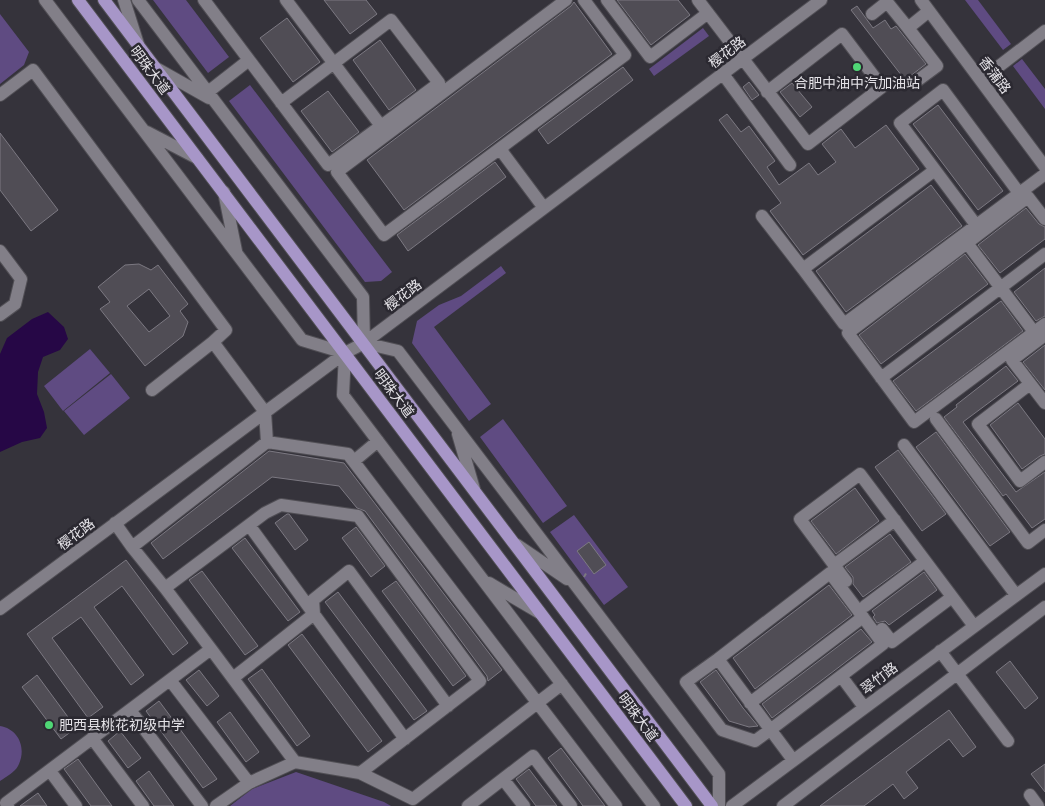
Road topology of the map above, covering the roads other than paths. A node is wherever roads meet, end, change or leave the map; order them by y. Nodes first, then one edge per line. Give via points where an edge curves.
1 (45, 0) edge
2 (78, 0) edge
3 (104, 0) edge
4 (124, 0) edge
5 (138, 0) edge
6 (204, 0) edge
7 (286, 0) edge
8 (566, 0) edge
9 (584, 0) edge
10 (607, 0) edge
11 (698, 0) edge
12 (821, 0) edge
13 (921, 0) edge
14 (929, 11) junction
15 (708, 13) junction
16 (872, 14) dead end
17 (908, 28) junction
18 (1045, 31) edge
19 (139, 46) junction
20 (742, 59) junction
21 (248, 60) junction
22 (334, 63) junction
23 (154, 67) junction
24 (723, 74) junction
25 (980, 80) junction
26 (914, 83) dead end
27 (767, 92) junction
28 (0, 96) edge
29 (211, 97) junction
30 (281, 103) junction
31 (381, 126) junction
32 (143, 129) junction
33 (500, 148) junction
34 (198, 158) junction
35 (790, 165) dead end
36 (1045, 167) edge
37 (935, 170) junction
38 (1045, 174) edge
39 (224, 192) junction
40 (1020, 193) junction
41 (544, 208) junction
42 (762, 216) dead end
43 (1045, 219) edge
44 (976, 225) junction
45 (288, 243) junction
46 (967, 243) junction
47 (0, 251) edge
48 (237, 254) junction
49 (1045, 254) edge
50 (271, 255) junction
51 (803, 269) junction
52 (1000, 287) junction
53 (0, 315) edge
54 (1045, 324) edge
55 (1039, 334) edge
56 (213, 342) junction
57 (364, 343) junction
58 (345, 353) junction
59 (881, 378) junction
60 (1030, 384) junction
61 (152, 390) dead end
62 (1045, 403) edge
63 (265, 412) junction
64 (936, 419) dead end
65 (426, 425) junction
66 (456, 427) junction
67 (408, 437) junction
68 (378, 441) junction
69 (267, 442) junction
70 (904, 445) dead end
71 (354, 461) junction
72 (1045, 462) edge
73 (474, 489) junction
74 (895, 520) junction
75 (115, 523) junction
76 (249, 525) junction
77 (1045, 530) edge
78 (515, 544) junction
79 (132, 546) junction
80 (925, 561) junction
81 (834, 565) junction
82 (1045, 574) edge
83 (482, 579) junction
84 (575, 584) junction
85 (165, 588) junction
86 (1016, 595) junction
87 (952, 597) junction
88 (1045, 607) edge
89 (0, 609) edge
90 (864, 612) junction
91 (540, 613) junction
92 (314, 614) junction
93 (974, 626) junction
94 (211, 649) junction
95 (940, 651) junction
96 (718, 659) junction
97 (957, 674) junction
98 (841, 676) junction
99 (233, 678) junction
100 (170, 680) junction
101 (562, 684) junction
102 (538, 702) junction
103 (750, 703) junction
104 (448, 706) junction
105 (864, 707) junction
106 (130, 710) junction
107 (649, 723) junction
108 (770, 730) junction
109 (632, 736) junction
110 (92, 738) junction
111 (405, 739) junction
112 (1008, 741) dead end
113 (793, 760) junction
114 (296, 762) junction
115 (50, 771) junction
116 (360, 773) junction
117 (503, 779) junction
118 (249, 783) junction
119 (1030, 795) dead end
120 (414, 803) edge
121 (138, 804) edge
122 (8, 806) edge
123 (76, 806) edge
124 (202, 806) edge
125 (216, 806) edge
126 (468, 806) edge
127 (524, 806) edge
128 (571, 806) edge
129 (616, 806) edge
130 (654, 806) edge
131 (686, 806) edge
132 (712, 806) edge
133 (719, 806) edge
134 (732, 806) edge
135 (783, 806) edge
136 (1038, 806) edge

1 - 32 street
2 - 34 main road, 明珠大道
3 - 19 main road, 明珠大道
4 - 19 street
5 - 29 street
6 - 21 street
7 - 22 street
8 - 33 street via 337,172 384,235
9 - 33 street via 625,55
10 - 15 street via 650,57
11 - 15 street
12 - 20 street, 樱花路
13 - 14 street, 香蒲路
14 - 17 street
14 - 25 street, 香蒲路
15 - 20 street
16 - 17 street via 888,2
17 - 26 street via 936,66
18 - 25 street
19 - 23 main road, 明珠大道
20 - 24 street, 樱花路
20 - 27 street
21 - 29 street
21 - 30 street
22 - 30 street
22 - 31 street
22 - 31 street via 391,20 440,83
23 - 29 street
23 - 45 main road, 明珠大道
24 - 35 street
24 - 41 street, 樱花路
25 - 36 street, 香蒲路
27 - 27 street via 808,144 882,87 842,34
28 - 56 street via 34,70 226,330
29 - 57 street via 363,297
30 - 31 street via 328,165
32 - 34 street
32 - 48 street
33 - 41 street
34 - 39 main road, 明珠大道
37 - 40 street via 900,123 943,90
37 - 44 street
37 - 51 street
38 - 40 street
39 - 48 street
39 - 50 main road, 明珠大道
40 - 44 street
41 - 57 street, 樱花路
42 - 51 street
43 - 46 street via 1028,198
44 - 51 street via 844,324
45 - 50 main road via 288,255 283,258
45 - 57 main road, 明珠大道
46 - 52 street
46 - 59 street via 848,333
47 - 53 street via 21,279 14,304
48 - 58 street via 302,340
49 - 52 street
50 - 58 main road, 明珠大道
52 - 55 street
52 - 59 street
54 - 55 street
55 - 59 street via 914,422
55 - 60 street via 1012,360
56 - 61 street
56 - 63 street
57 - 58 street, 樱花路
57 - 65 main road, 明珠大道
57 - 66 street via 398,351
58 - 63 street, 樱花路
58 - 67 main road, 明珠大道
58 - 68 street via 343,395
60 - 62 street
60 - 72 street via 978,424 1020,481
63 - 69 street
63 - 75 street, 樱花路
64 - 77 street via 1028,543
65 - 67 main road via 414,418 407,424
65 - 73 main road, 明珠大道
66 - 73 street
66 - 84 street
67 - 91 main road, 明珠大道
68 - 71 street
68 - 83 street
69 - 71 street via 348,454
69 - 79 street
70 - 86 street
71 - 102 street
73 - 78 main road, 明珠大道
74 - 80 street
74 - 81 street
74 - 81 street via 860,474 800,519
75 - 79 street
75 - 89 street, 樱花路
76 - 85 street
76 - 92 street
76 - 104 street via 281,505 358,516 480,681
78 - 84 street
78 - 107 main road, 明珠大道
79 - 85 street
80 - 87 street
80 - 90 street
81 - 90 street
82 - 86 street, 翠竹路
83 - 91 street
83 - 101 street
84 - 133 street via 719,774
85 - 94 street
86 - 93 street, 翠竹路
87 - 90 street via 892,642
87 - 93 street
88 - 97 street
90 - 96 street via 830,574
90 - 98 street via 883,644
90 - 103 street
91 - 109 main road, 明珠大道
92 - 99 street
92 - 104 street via 313,600 349,571
92 - 111 street
93 - 95 street, 翠竹路
94 - 99 street
94 - 100 street
95 - 97 street
95 - 105 street, 翠竹路
96 - 103 street
96 - 108 street via 686,682 722,730 755,741
97 - 112 street
97 - 135 street
98 - 105 street
98 - 108 street
99 - 114 street
100 - 106 street
100 - 118 street
101 - 102 street
101 - 130 street
102 - 120 street
102 - 129 street
103 - 108 street
104 - 111 street
105 - 113 street, 翠竹路
106 - 110 street
106 - 124 street
107 - 109 main road via 653,738 645,744
107 - 132 main road, 明珠大道
108 - 113 street
109 - 131 main road, 明珠大道
110 - 115 street
110 - 121 street
111 - 116 street
113 - 134 street, 翠竹路
114 - 116 street
114 - 118 street
115 - 122 street via 6,803
115 - 123 street
116 - 120 street
117 - 126 street
117 - 127 street
117 - 128 street via 533,756
118 - 125 street
119 - 136 street

